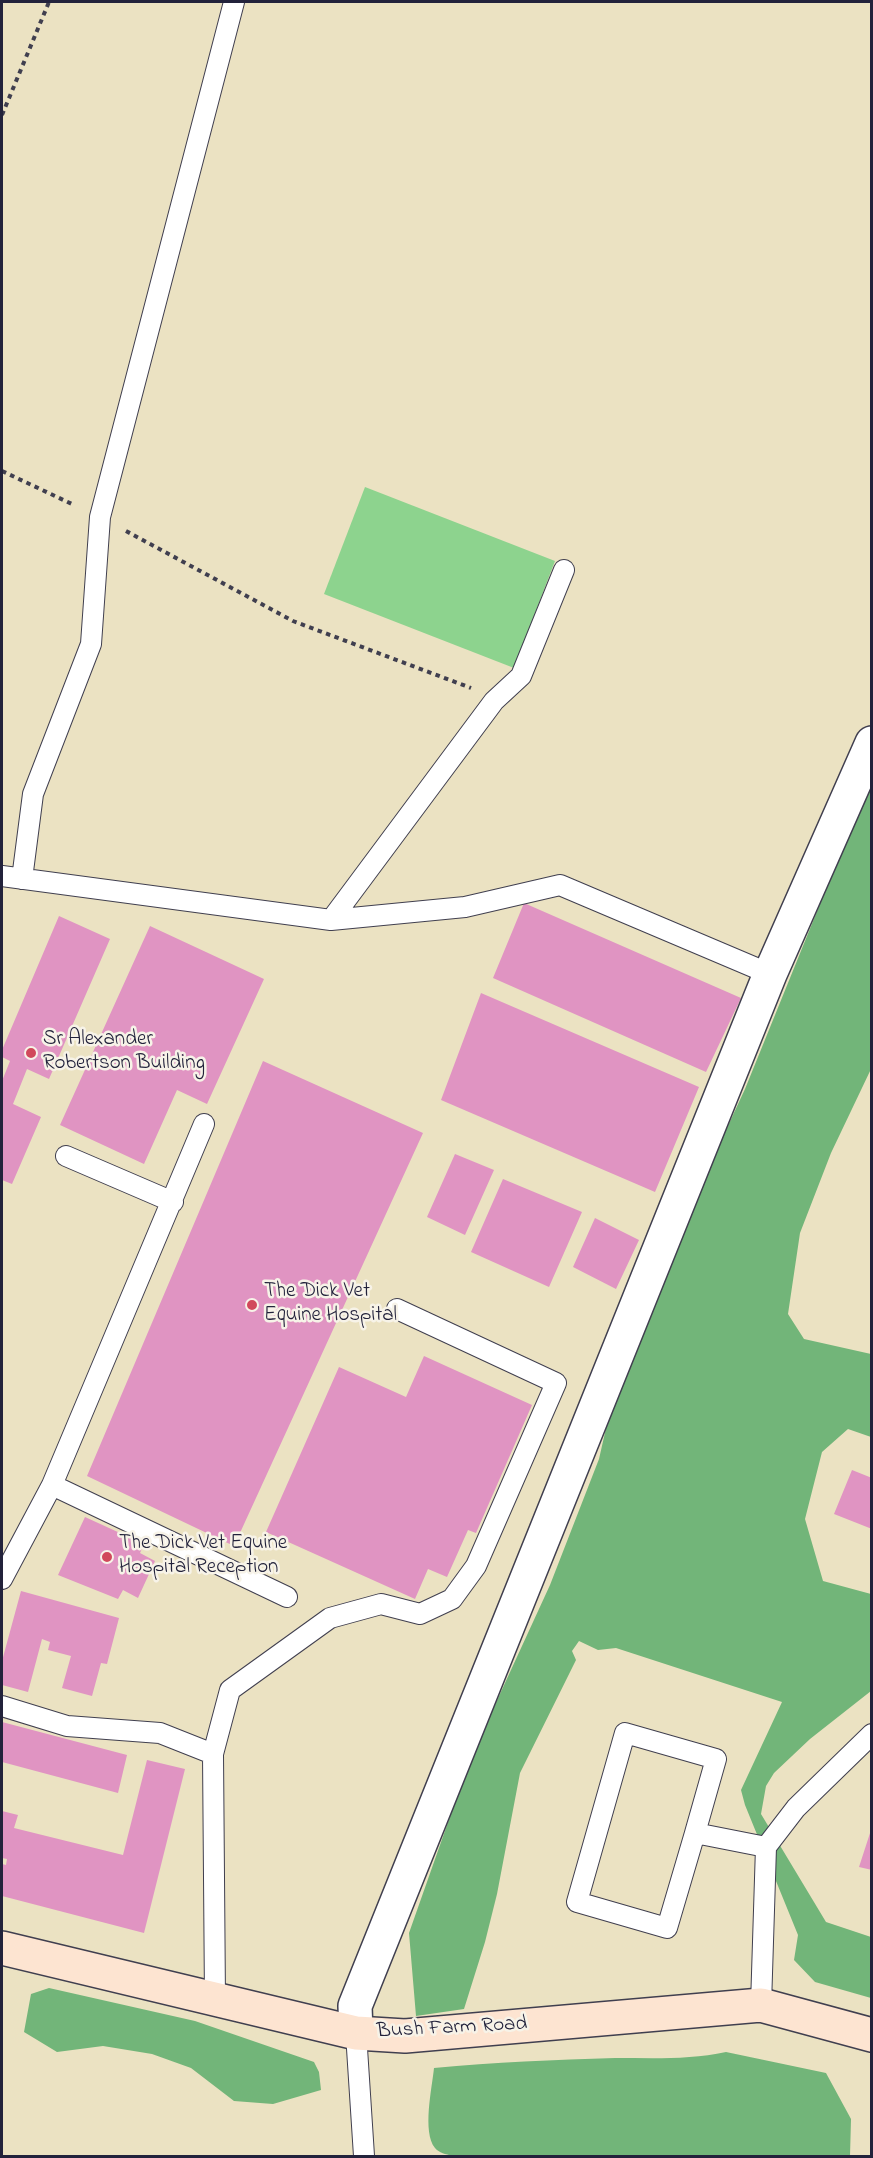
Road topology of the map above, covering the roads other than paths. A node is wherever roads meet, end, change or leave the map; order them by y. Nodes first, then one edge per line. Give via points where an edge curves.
1 (234, 2) edge
2 (564, 570) dead end
3 (872, 743) edge
4 (2, 876) edge
5 (22, 879) junction
6 (331, 920) junction
7 (770, 974) junction
8 (204, 1124) dead end
9 (66, 1156) dead end
10 (173, 1202) junction
11 (397, 1309) dead end
12 (52, 1485) junction
13 (2, 1579) edge
14 (287, 1597) dead end
15 (2, 1706) edge
16 (872, 1734) edge
17 (213, 1754) junction
18 (695, 1833) junction
19 (766, 1846) junction
20 (2, 1948) edge
21 (215, 2000) junction
22 (761, 2005) junction
23 (356, 2033) junction
24 (872, 2035) edge
25 (364, 2157) edge

1 - 5 lane via 100,517 91,644 33,794
2 - 6 lane via 520,676 494,701
3 - 7 street
4 - 5 lane
5 - 6 lane
6 - 7 lane via 465,907 560,885
7 - 23 street via 355,2006
8 - 10 lane
9 - 10 lane
10 - 12 lane
11 - 17 lane via 556,1383 476,1566 452,1599 420,1614 381,1604 330,1618 230,1690
12 - 13 lane
12 - 14 lane
15 - 17 lane via 67,1726 160,1733
16 - 19 lane via 795,1808
17 - 21 lane
18 - 18 lane via 668,1928 577,1902 625,1733 716,1759
18 - 19 lane
19 - 22 lane
20 - 21 street, Bush Farm Road
21 - 23 street, Bush Farm Road
22 - 23 street, Bush Farm Road via 405,2036
22 - 24 street, Bush Farm Road
23 - 25 lane

